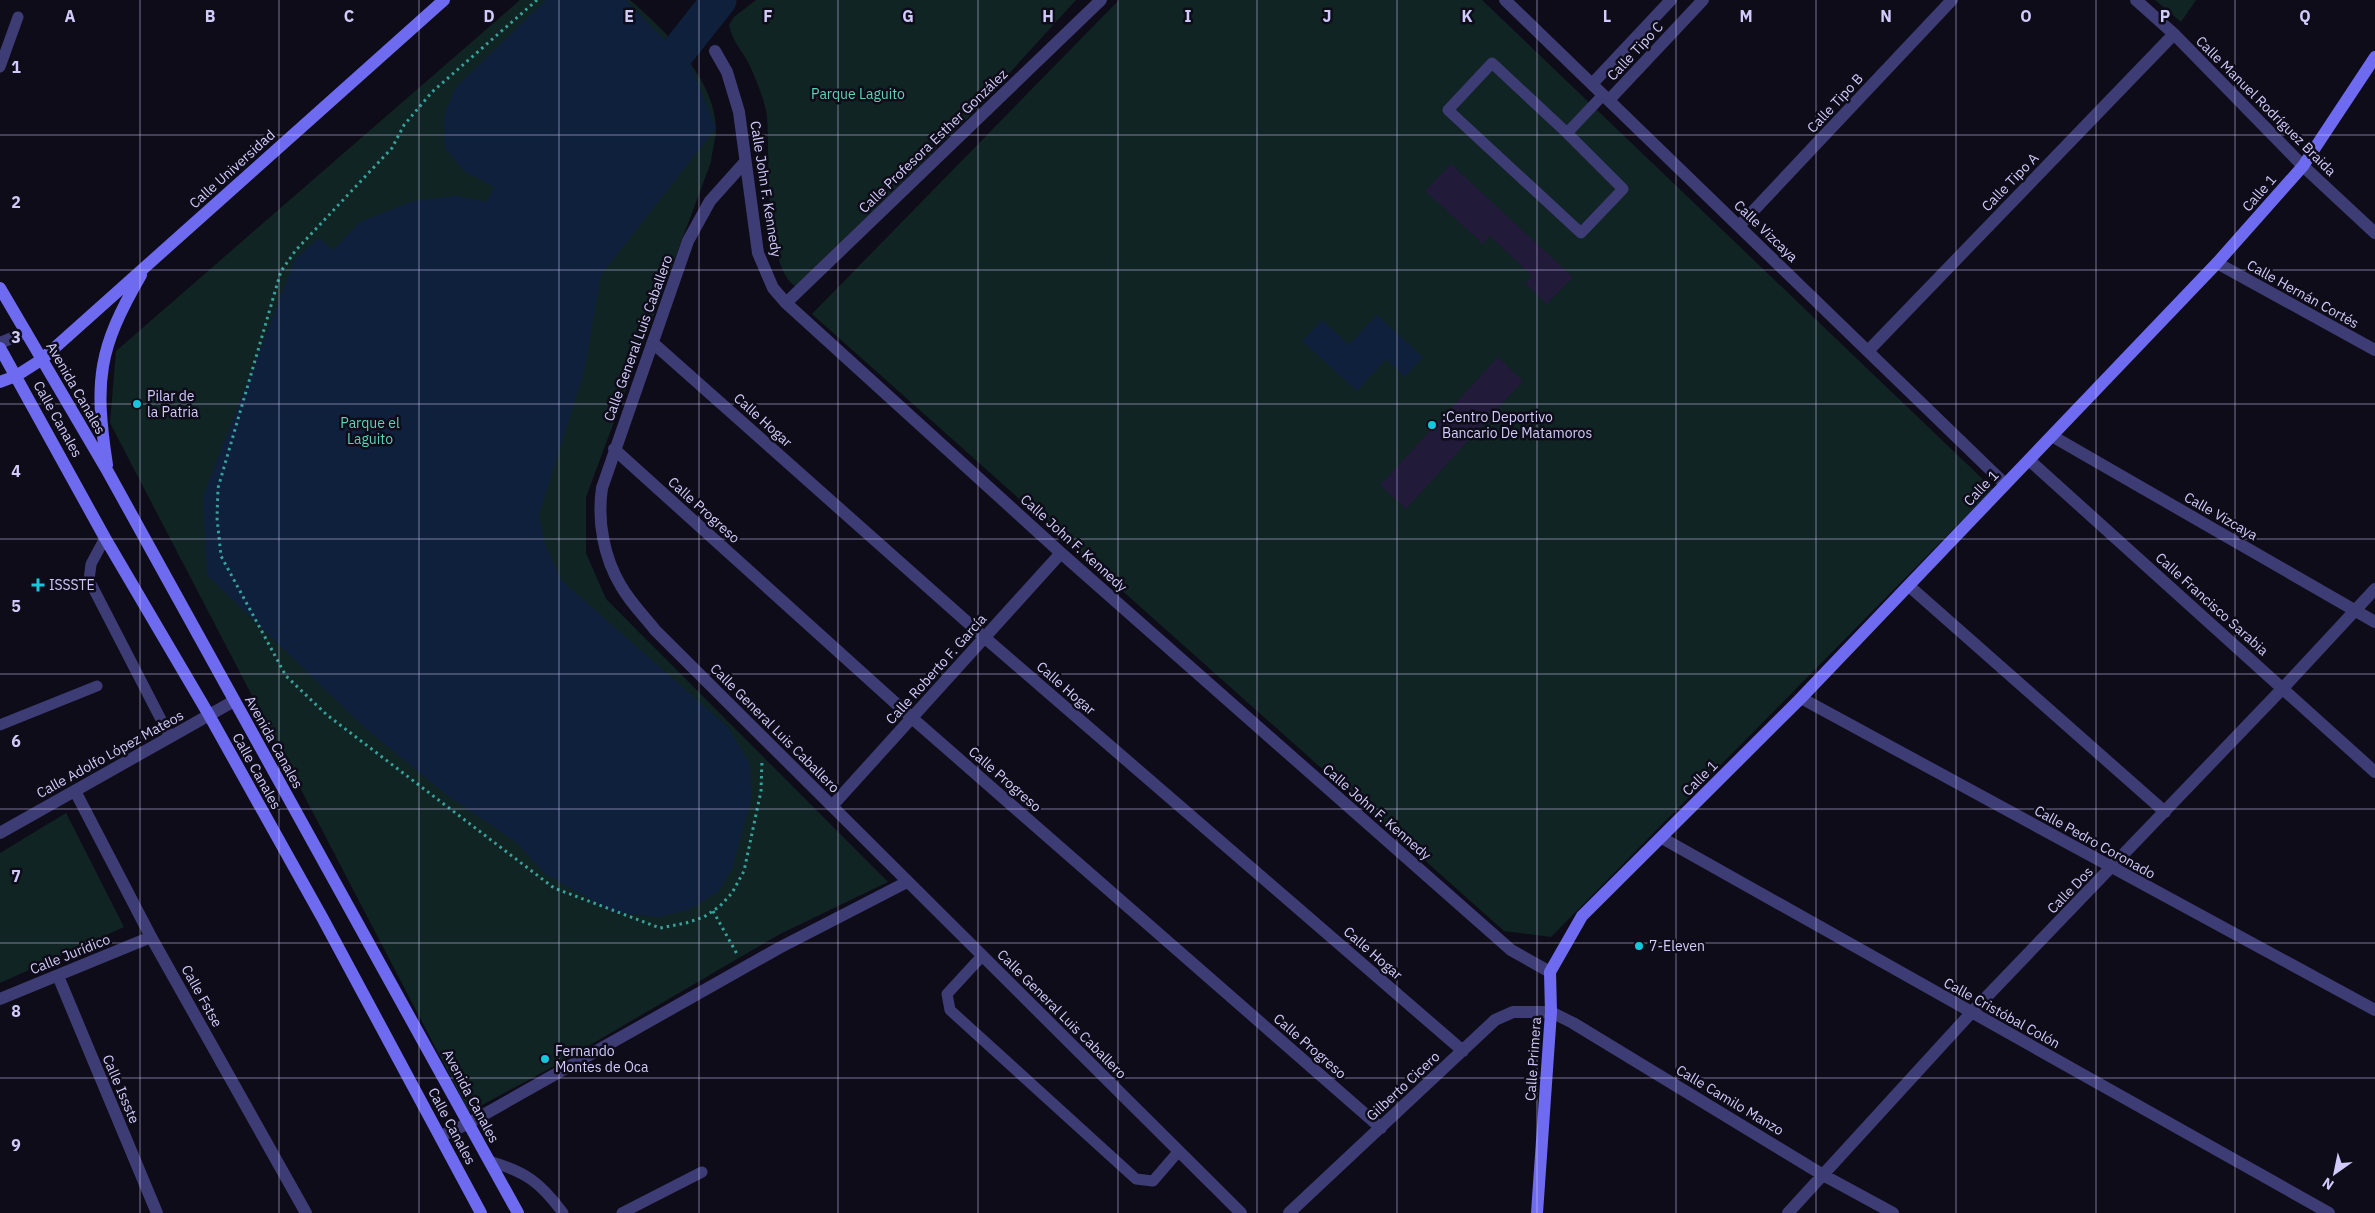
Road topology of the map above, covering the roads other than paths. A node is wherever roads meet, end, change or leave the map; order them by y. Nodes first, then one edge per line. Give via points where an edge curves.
1 (444, 0) edge
2 (1101, 0) edge
3 (1506, 0) edge
4 (1671, 0) edge
5 (1703, 0) edge
6 (1952, 0) edge
7 (2136, 0) edge
8 (18, 17) dead end
9 (2174, 34) junction
10 (715, 51) dead end
11 (2375, 57) edge
12 (0, 67) edge
13 (1592, 84) junction
14 (1606, 97) junction
15 (1567, 134) junction
16 (745, 162) junction
17 (2303, 166) junction
18 (1739, 226) junction
19 (2375, 233) edge
20 (2217, 263) junction
21 (147, 265) junction
22 (0, 288) edge
23 (786, 304) junction
24 (26, 332) junction
25 (0, 343) edge
26 (654, 343) junction
27 (0, 348) edge
28 (2375, 350) edge
29 (1868, 351) junction
30 (41, 360) junction
31 (16, 376) junction
32 (0, 382) edge
33 (2052, 436) junction
34 (614, 449) junction
35 (2029, 460) junction
36 (108, 472) junction
37 (2005, 484) junction
38 (105, 538) junction
39 (1061, 553) junction
40 (1909, 586) junction
41 (2375, 589) edge
42 (2355, 610) junction
43 (2375, 622) edge
44 (984, 637) junction
45 (97, 686) dead end
46 (2283, 688) junction
47 (1801, 698) junction
48 (234, 701) junction
49 (209, 715) junction
50 (912, 718) junction
51 (0, 724) edge
52 (170, 738) junction
53 (2375, 772) edge
54 (75, 791) junction
55 (832, 806) junction
56 (2165, 812) junction
57 (0, 833) edge
58 (1662, 838) junction
59 (2112, 868) junction
60 (907, 882) junction
61 (152, 937) junction
62 (982, 956) junction
63 (1550, 972) junction
64 (58, 976) junction
65 (0, 999) edge
66 (2375, 1010) edge
67 (1551, 1012) junction
68 (1971, 1013) junction
69 (1463, 1051) junction
70 (470, 1123) junction
71 (1381, 1128) junction
72 (441, 1136) junction
73 (1178, 1152) junction
74 (489, 1161) junction
75 (702, 1172) dead end
76 (1823, 1175) junction
77 (157, 1213) edge
78 (306, 1213) edge
79 (481, 1213) edge
80 (518, 1213) edge
81 (563, 1213) edge
82 (622, 1213) edge
83 (1241, 1213) edge
84 (1289, 1213) edge
85 (1538, 1213) edge
86 (1788, 1213) edge
87 (1893, 1213) edge
88 (2328, 1213) edge

1 - 21 main road, Calle Universidad
2 - 23 street, Calle Profesora Esther González
3 - 13 street, Calle Vizcaya
4 - 13 street, Calle Tipo C
5 - 14 street, Calle Tipo C
6 - 18 street, Calle Tipo B
7 - 9 street, Calle Manuel Rodríguez Braida
8 - 12 lane
9 - 17 street, Calle Manuel Rodríguez Braida
9 - 29 street, Calle Tipo A
10 - 16 street, Calle John F. Kennedy via 727,72 740,112
11 - 17 main road, Calle 1
13 - 14 street, Calle Vizcaya
14 - 15 lane
14 - 18 street, Calle Vizcaya
15 - 15 lane via 1623,189 1580,233 1448,110 1492,63
16 - 23 street, Calle John F. Kennedy via 758,253 773,288
16 - 26 street, Calle General Luis Caballero via 710,201 688,241
17 - 19 street, Calle Manuel Rodríguez Braida
17 - 20 main road, Calle 1
18 - 29 street, Calle Vizcaya
20 - 28 street, Calle Hernán Cortés
20 - 33 main road, Calle 1
21 - 30 main road, Calle Universidad
21 - 36 main road via 114,325 103,361 100,418
22 - 24 main road, Avenida Canales
23 - 39 street, Calle John F. Kennedy
24 - 25 street
24 - 30 main road, Avenida Canales
26 - 34 street, Calle General Luis Caballero
26 - 44 street, Calle Hogar
27 - 31 main road, Calle Canales
29 - 37 street, Calle Vizcaya
30 - 31 main road, Calle Universidad
30 - 36 main road, Avenida Canales
31 - 32 main road, Calle Universidad
31 - 38 main road, Calle Canales
33 - 35 main road, Calle 1
33 - 42 street, Calle Vizcaya
34 - 50 street, Calle Progreso
34 - 55 street, Calle General Luis Caballero via 600,502 601,528 609,561 621,587 655,630
35 - 37 main road, Calle 1
35 - 46 street, Calle Francisco Sarabia
36 - 48 main road, Avenida Canales
37 - 40 main road, Calle 1
38 - 49 main road, Calle Canales
38 - 52 lane via 91,564 89,580
39 - 44 street, Calle Roberto F. García
39 - 63 street, Calle John F. Kennedy via 1511,950
40 - 47 main road, Calle 1
40 - 56 street
41 - 42 street, Calle Dos
42 - 43 street, Calle Vizcaya
42 - 46 street, Calle Dos
44 - 50 street, Calle Roberto F. García
44 - 69 street, Calle Hogar
45 - 51 lane
46 - 53 street, Calle Francisco Sarabia
46 - 56 street, Calle Dos
47 - 58 main road, Calle 1
47 - 59 street, Calle Pedro Coronado
48 - 49 street, Calle Adolfo López Mateos
48 - 70 main road, Avenida Canales
49 - 52 street, Calle Adolfo López Mateos
49 - 72 main road, Calle Canales
50 - 55 street, Calle Roberto F. García
50 - 71 street, Calle Progreso
52 - 54 street, Calle Adolfo López Mateos
54 - 57 street, Calle Adolfo López Mateos
54 - 61 street, Calle Fstse
55 - 60 street, Calle General Luis Caballero
56 - 59 street, Calle Dos
58 - 63 main road, Calle 1 via 1582,916
58 - 68 street, Calle Cristóbal Colón
59 - 66 street, Calle Pedro Coronado
59 - 68 street, Calle Dos
60 - 62 street, Calle General Luis Caballero
60 - 70 street via 745,967
61 - 64 street, Calle Jurídico
61 - 78 street, Calle Fstse
62 - 73 street, Calle General Luis Caballero
62 - 73 lane via 946,994 950,1010 1136,1179 1153,1181
63 - 67 main road, Calle Primera
64 - 65 street, Calle Jurídico
64 - 77 street, Calle Issste
67 - 69 street, Gilberto Cicero via 1514,1012 1495,1020
67 - 76 street, Calle Camilo Manzo
67 - 85 main road, Calle Primera
68 - 76 street, Calle Dos
68 - 88 street, Calle Cristóbal Colón
69 - 71 street, Gilberto Cicero
70 - 72 street
70 - 74 main road, Avenida Canales
71 - 84 street, Gilberto Cicero
72 - 79 main road, Calle Canales
73 - 83 street, Calle General Luis Caballero
74 - 80 main road, Avenida Canales
74 - 81 lane via 515,1168 544,1188
75 - 82 lane
76 - 86 street, Calle Dos
76 - 87 street, Calle Camilo Manzo

